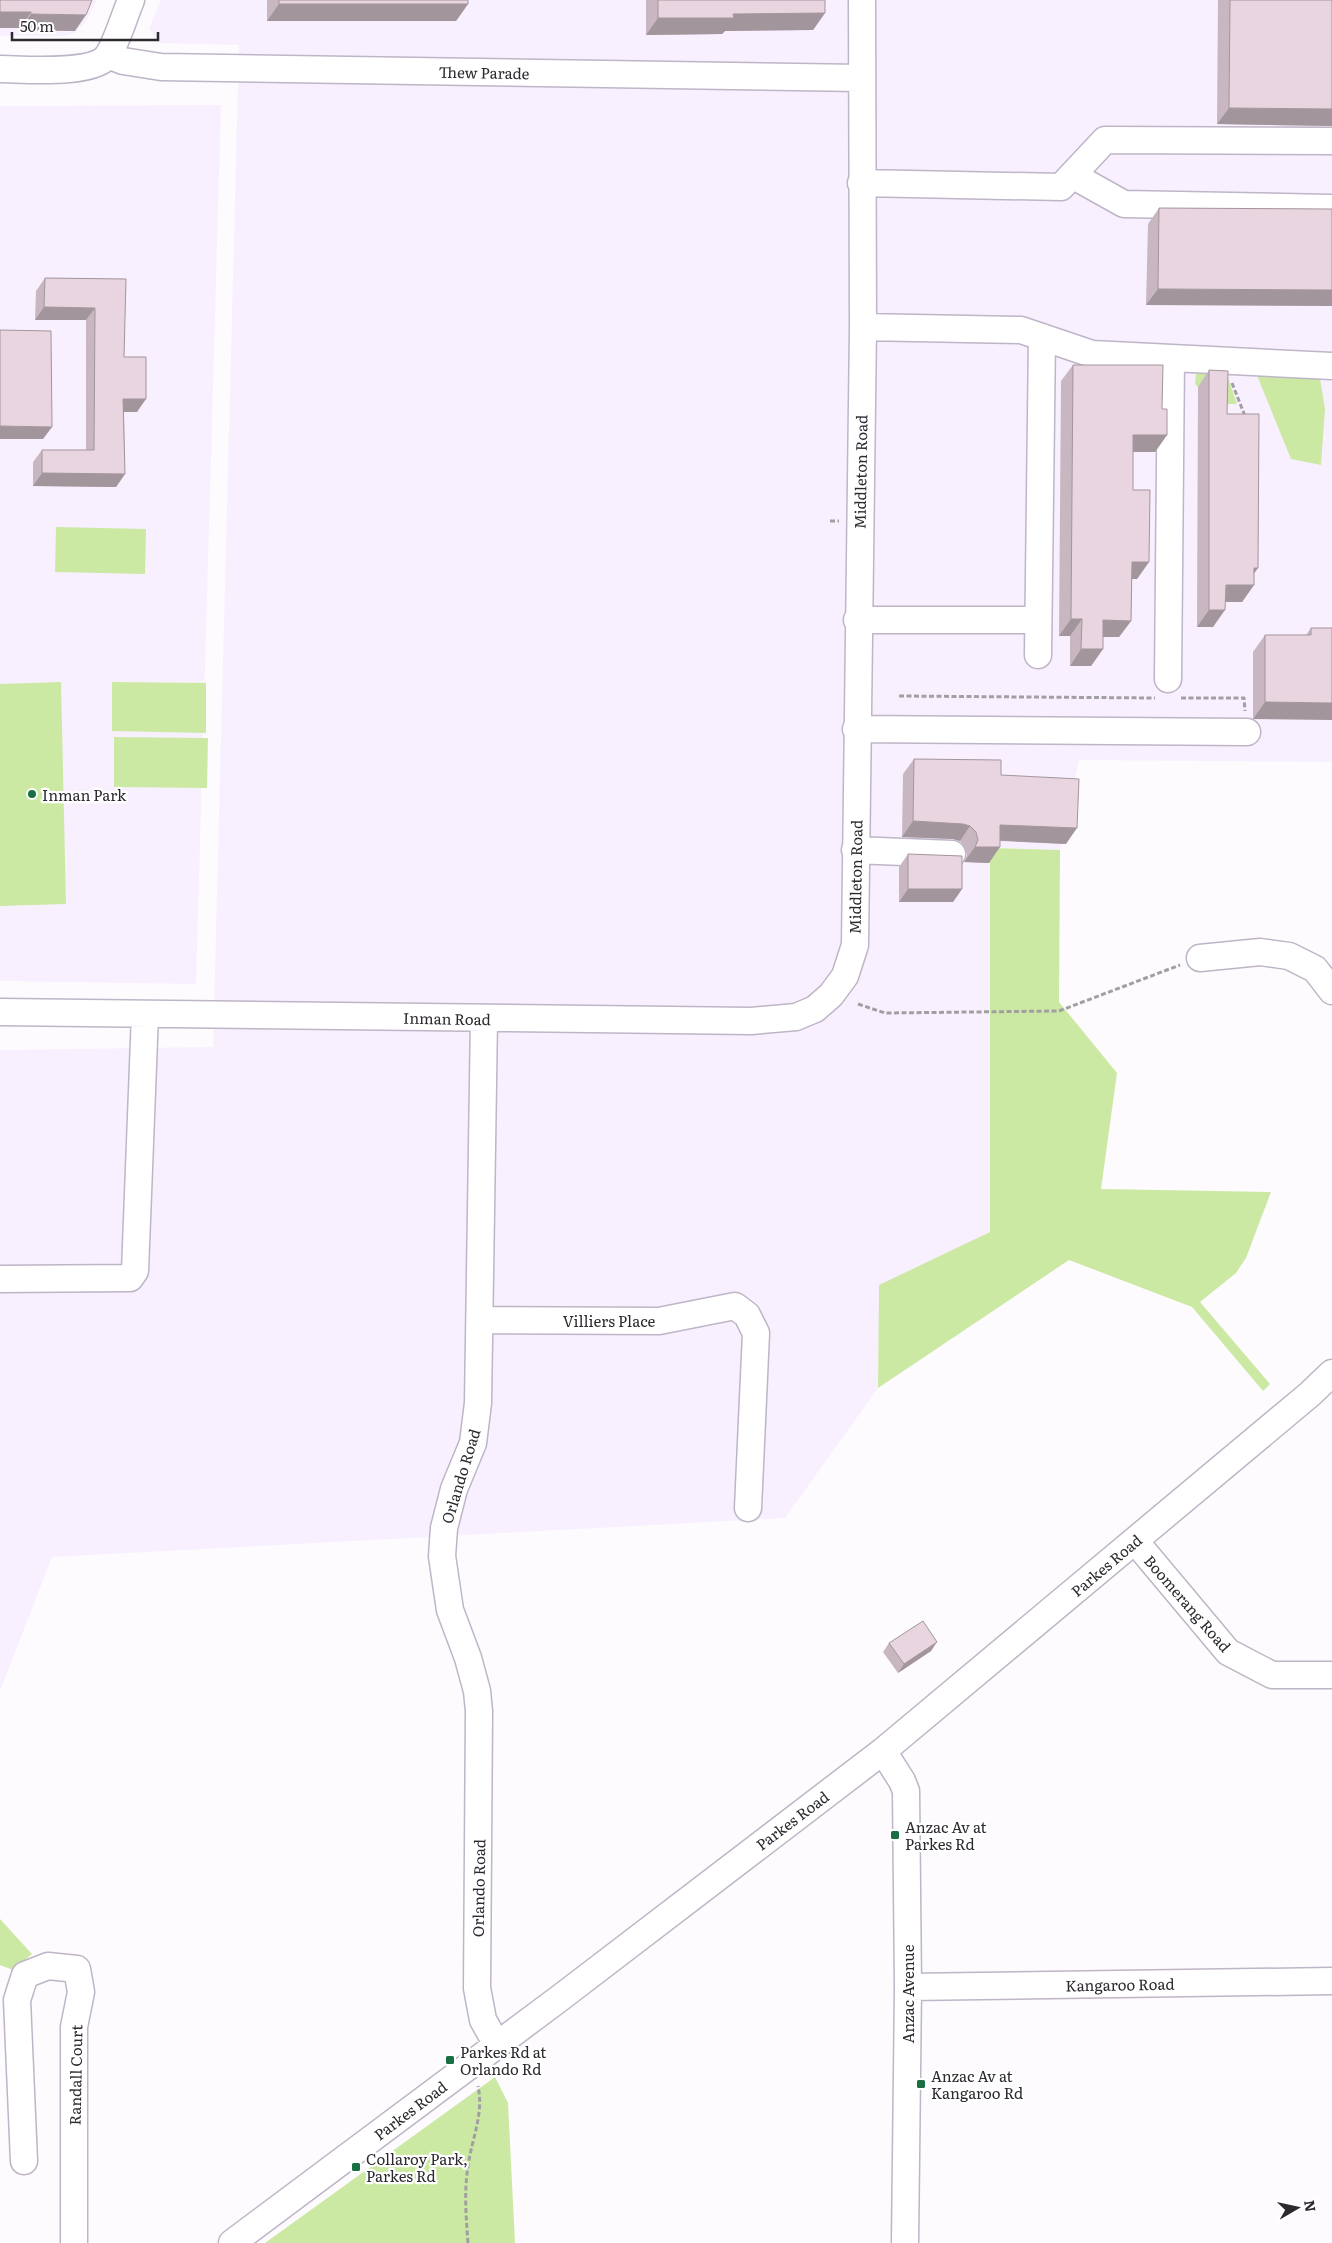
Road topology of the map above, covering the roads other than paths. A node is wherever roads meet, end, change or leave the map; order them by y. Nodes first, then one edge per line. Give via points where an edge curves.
1 (131, 0) edge
2 (862, 0) edge
3 (108, 55) junction
4 (0, 69) edge
5 (861, 78) junction
6 (1332, 141) edge
7 (1072, 175) junction
8 (861, 183) junction
9 (1332, 208) edge
10 (863, 327) junction
11 (1042, 337) junction
12 (1172, 358) junction
13 (1332, 366) edge
14 (857, 620) junction
15 (1038, 620) junction
16 (1038, 655) dead end
17 (1166, 692) road end
18 (1246, 723) road end
19 (856, 728) junction
20 (855, 850) junction
21 (952, 854) edge
22 (854, 945) joint
23 (1200, 958) road end
24 (1332, 992) edge
25 (0, 1012) edge
26 (145, 1014) junction
27 (484, 1018) junction
28 (0, 1279) edge
29 (480, 1320) junction
30 (1332, 1373) edge
31 (748, 1508) dead end
32 (1134, 1541) junction
33 (1332, 1676) edge
34 (882, 1751) junction
35 (1332, 1981) edge
36 (908, 1987) junction
37 (497, 2045) junction
38 (24, 2161) dead end
39 (74, 2243) edge
40 (232, 2243) edge
41 (905, 2243) edge

1 - 3 street
2 - 5 street, Middleton Road
3 - 4 street via 96,64 68,68
3 - 5 street, Thew Parade via 123,61 161,67
5 - 8 street, Middleton Road
6 - 7 street via 1105,140
7 - 8 street via 1061,187
7 - 9 street via 1124,204
8 - 10 street, Middleton Road
10 - 11 street via 1021,330
10 - 14 street, Middleton Road
11 - 12 street via 1092,354
11 - 15 street
12 - 13 street
12 - 17 street
14 - 15 street
14 - 19 street, Middleton Road
15 - 16 street
18 - 19 street
19 - 20 street, Middleton Road
20 - 21 street
20 - 22 street, Middleton Road
22 - 27 street, Inman Road via 845,976 831,995 816,1009 796,1017 751,1021
23 - 24 street via 1260,952 1289,956 1315,969
25 - 26 street, Inman Road
26 - 27 street, Inman Road
26 - 28 street via 134,1271 130,1278
27 - 29 street, Orlando Road
29 - 31 street, Villiers Place via 659,1321 735,1306 747,1315 756,1333
29 - 37 street, Orlando Road via 478,1403 473,1443 454,1489 444,1528 442,1556 450,1610 477,1692 477,1988 483,2020
30 - 32 street, Parkes Road
32 - 33 street, Boomerang Road via 1228,1652 1272,1675
32 - 34 street, Parkes Road
34 - 36 street, Anzac Avenue via 906,1791
34 - 37 street, Parkes Road
35 - 36 street, Kangaroo Road
36 - 41 street, Anzac Avenue
37 - 40 street, Parkes Road
38 - 39 street, Randall Court via 18,2000 25,1975 48,1966 77,1969 81,1992 74,2027

